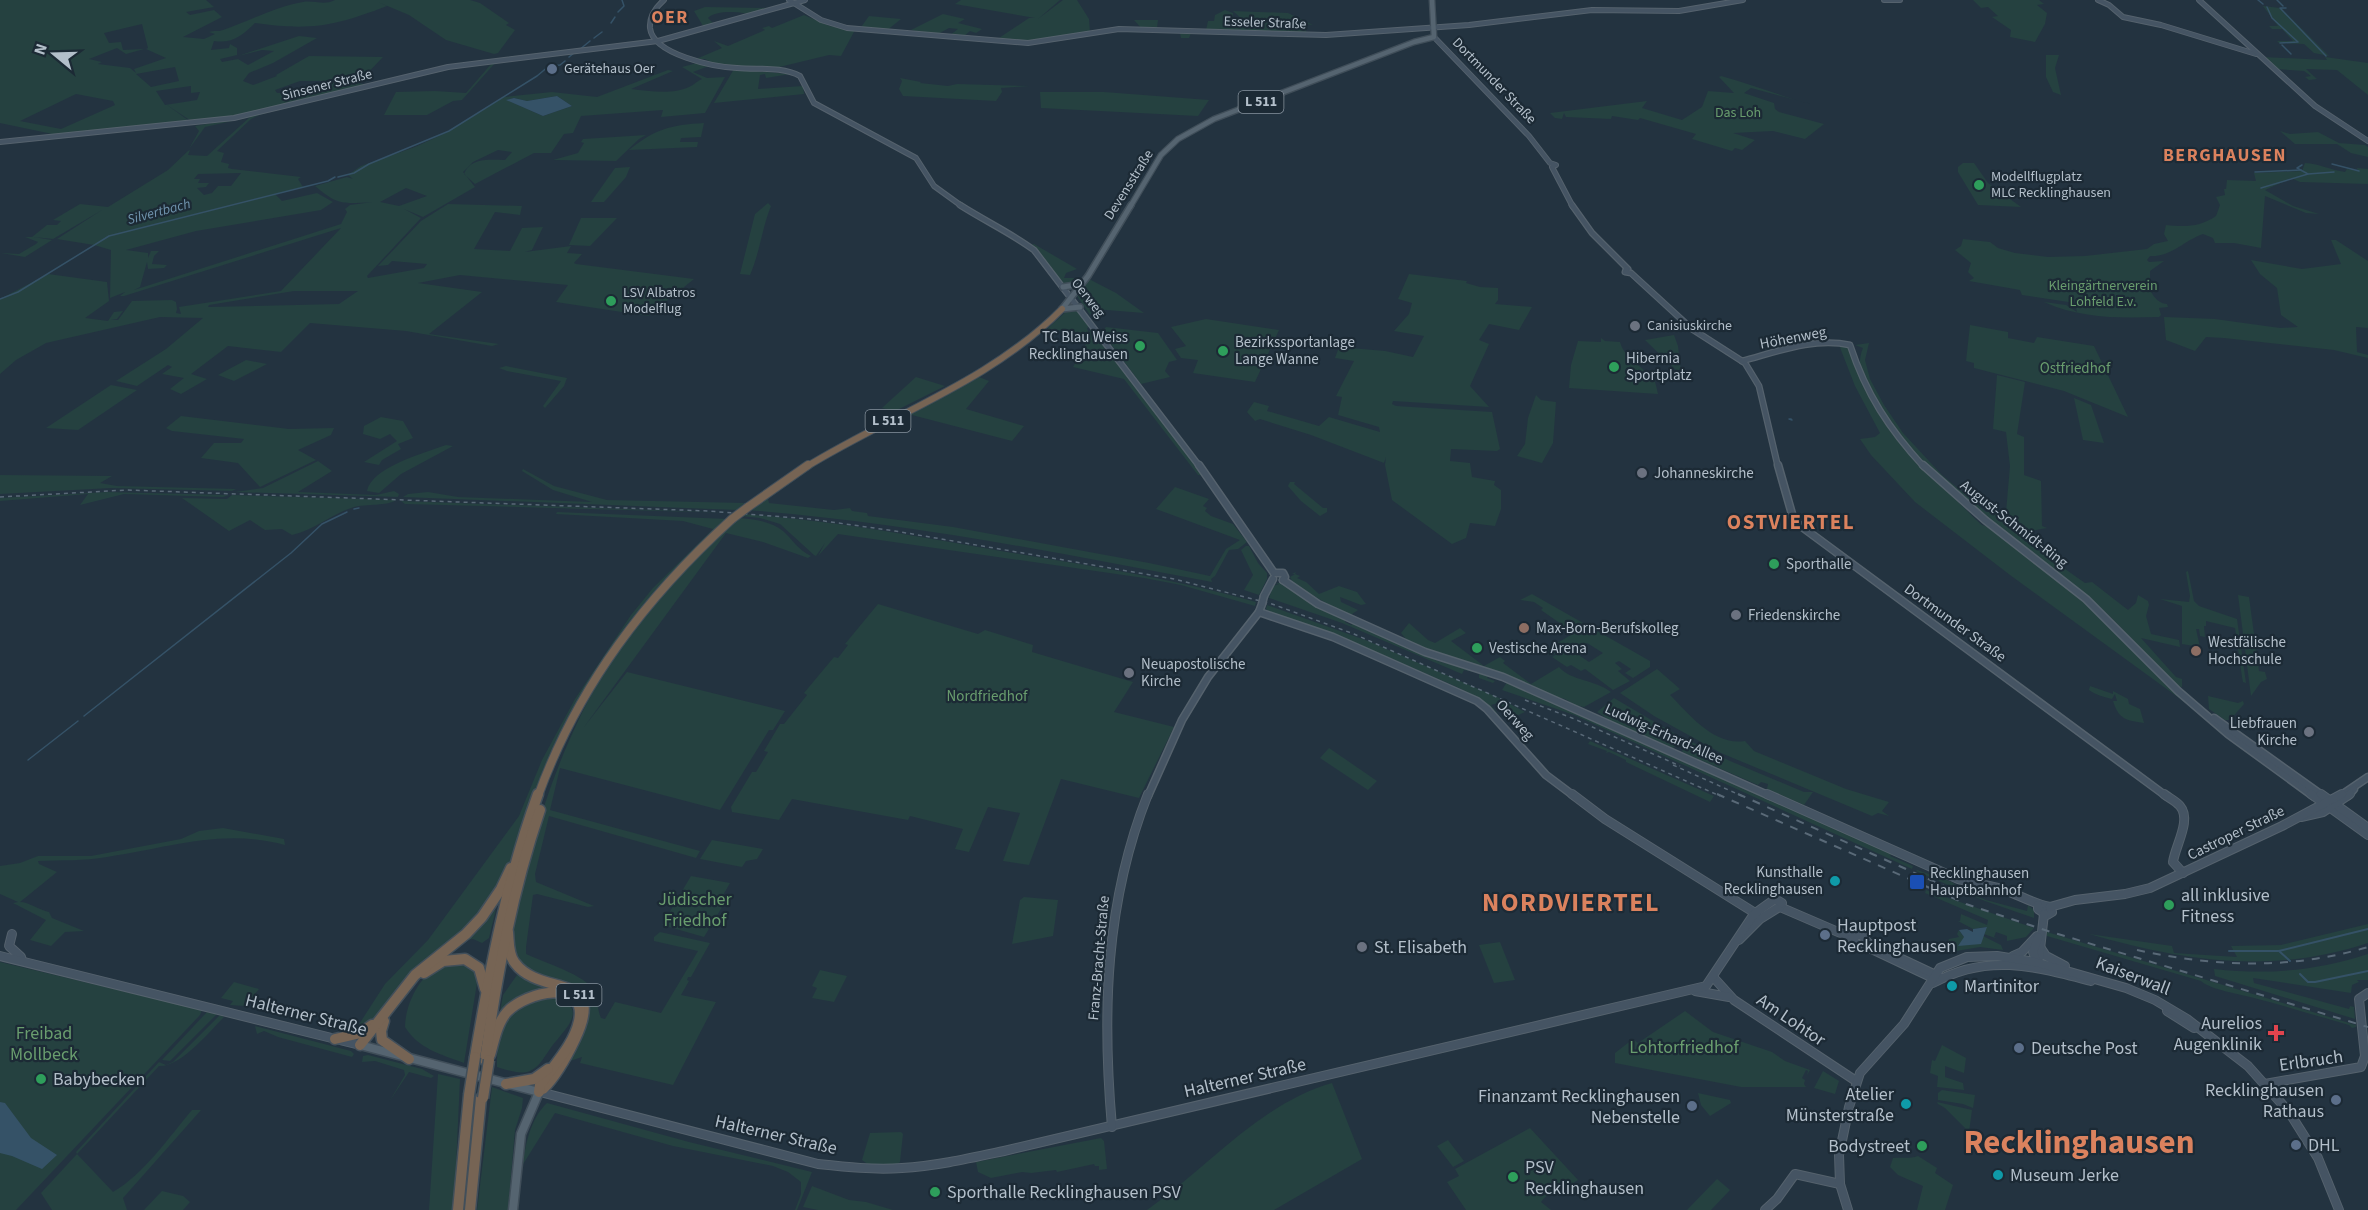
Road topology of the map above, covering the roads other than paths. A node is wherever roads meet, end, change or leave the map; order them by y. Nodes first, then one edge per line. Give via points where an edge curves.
1 (664, 0) edge
2 (805, 0) edge
3 (1432, 0) edge
4 (1743, 0) edge
5 (1884, 0) edge
6 (1900, 0) edge
7 (2098, 0) edge
8 (2200, 0) edge
9 (791, 2) edge
10 (1432, 26) junction
11 (1434, 38) junction
12 (658, 41) junction
13 (2258, 55) junction
14 (2368, 141) edge
15 (0, 142) edge
16 (1082, 284) junction
17 (1063, 287) junction
18 (1071, 297) junction
19 (1080, 307) junction
20 (1062, 309) junction
21 (1850, 345) joint
22 (1742, 361) junction
23 (1274, 576) junction
24 (1260, 608) junction
25 (600, 671) junction
26 (2368, 777) edge
27 (2331, 803) junction
28 (2368, 828) edge
29 (2368, 835) edge
30 (2183, 873) junction
31 (513, 881) junction
32 (2038, 905) junction
33 (2050, 907) junction
34 (2044, 914) junction
35 (1756, 916) junction
36 (507, 924) junction
37 (2040, 931) junction
38 (12, 934) dead end
39 (2040, 946) junction
40 (0, 956) edge
41 (2009, 957) junction
42 (22, 961) junction
43 (2035, 966) junction
44 (1937, 977) junction
45 (2090, 977) junction
46 (1714, 978) junction
47 (1692, 990) junction
48 (486, 992) junction
49 (2368, 993) edge
50 (1734, 1000) junction
51 (390, 1006) junction
52 (384, 1021) junction
53 (335, 1039) junction
54 (363, 1046) junction
55 (409, 1059) junction
56 (483, 1059) junction
57 (556, 1062) junction
58 (1856, 1081) junction
59 (506, 1084) junction
60 (2265, 1084) junction
61 (539, 1092) junction
62 (1112, 1127) junction
63 (1840, 1184) junction
64 (458, 1210) edge
65 (470, 1210) edge
66 (513, 1210) edge
67 (1766, 1210) edge
68 (1848, 1210) edge
69 (2339, 1210) edge

1 - 12 main road via 653,13 650,28
2 - 9 main road, Sinsener Straße
3 - 10 main road, Dortmunder Straße
4 - 10 main road, Esseler Straße via 1679,11 1592,10
5 - 6 main road
7 - 13 main road via 2123,17
8 - 13 main road
9 - 10 main road, Esseler Straße via 831,26 1028,43 1119,30 1326,35
9 - 12 main road, Sinsener Straße
10 - 11 main road, Dortmunder Straße
11 - 16 main road, Devensstraße / L 511 via 1414,42 1214,120 1178,139 1154,164
11 - 22 main road, Dortmunder Straße via 1529,136 1551,165 1574,212 1624,271 1631,273 1692,329
12 - 15 main road, Sinsener Straße via 448,67 226,120
12 - 17 main road, Oerweg via 666,49 707,65 796,74 805,82 810,100 916,158 934,186 1030,246
13 - 14 main road via 2320,110
16 - 17 main road
16 - 18 main road, Devensstraße / L 511
17 - 18 main road, Oerweg
18 - 19 main road, Oerweg
18 - 20 main road, L 511
19 - 20 main road
19 - 23 main road, Oerweg via 1202,468
20 - 25 highway, L 511, bridge via 992,365 824,455 747,507 683,564 651,599
21 - 22 main road, Höhenweg via 1822,343
21 - 27 main road, August-Schmidt-Ring via 1875,406 1916,459 1961,501 2086,599 2228,734
22 - 30 main road, Dortmunder Straße via 1759,386 1794,521 2180,806 2184,819 2174,862
23 - 24 main road, bridge
23 - 32 main road, Ludwig-Erhard-Allee via 1323,607 1425,652 1503,677 1958,879 2008,891
24 - 35 main road, Oerweg via 1477,701 1546,775 1605,819
24 - 62 main road, Franz-Bracht-Straße via 1209,676 1178,726 1157,767 1131,841 1118,891 1107,987 1106,1052
25 - 31 highway, L 511 via 553,772
25 - 31 highway, L 511 via 560,744
26 - 27 main road, Castroper Straße
27 - 28 main road
27 - 29 main road
27 - 30 main road, Castroper Straße
30 - 33 main road via 2136,893 2061,902
31 - 36 highway, L 511
31 - 48 highway, L 511
31 - 51 highway via 480,920 426,964
32 - 33 main road, Ludwig-Erhard-Allee
32 - 34 main road
33 - 34 main road via 2052,913
34 - 37 main road
35 - 44 main road via 1781,905 1852,938 1856,945 1866,944
35 - 46 main road
36 - 56 highway, L 511
36 - 61 highway, L 511 via 513,962 520,969 572,989 584,1003 586,1014 581,1031
37 - 39 main road
37 - 41 main road via 2022,952
37 - 43 main road via 2033,952
38 - 42 main road via 9,946
39 - 43 main road
39 - 45 main road via 2055,962
40 - 42 main road, Halterner Straße
41 - 43 main road
41 - 44 main road via 1967,957
42 - 53 main road, Halterner Straße
43 - 44 main road via 1975,965
43 - 45 main road, Kaiserwall
43 - 60 main road, Kaiserwall via 2119,989 2162,1008
44 - 58 main road
45 - 60 main road, Kaiserwall via 2145,995 2176,1011 2234,1054
46 - 47 main road, Halterner Straße via 1706,986
46 - 50 main road, Am Lohtor
47 - 50 main road, Halterner Straße
47 - 62 main road, Halterner Straße
48 - 52 highway via 476,964 466,959 440,961 418,978
48 - 56 highway, L 511
49 - 60 main road, Erlbruch via 2359,999 2365,1056 2361,1067
50 - 58 main road, Am Lohtor
51 - 53 highway via 361,1033
51 - 54 highway
52 - 54 highway
52 - 55 highway via 382,1040
53 - 54 main road, Halterner Straße
54 - 55 main road, Halterner Straße
55 - 59 main road, Halterner Straße
56 - 57 highway, L 511 via 500,1021 512,1006 534,994 556,991 573,999 580,1014
56 - 64 highway, L 511, bridge via 469,1095
56 - 65 highway, bridge
57 - 59 highway, L 511 via 534,1078
57 - 61 highway, L 511
58 - 63 main road via 1842,1138
59 - 61 main road, Halterner Straße
60 - 69 main road, Kaiserwall via 2302,1131 2325,1173
61 - 62 main road, Halterner Straße via 818,1164 860,1168 948,1162
61 - 66 main road via 520,1132
63 - 67 main road via 1795,1174
63 - 68 main road

